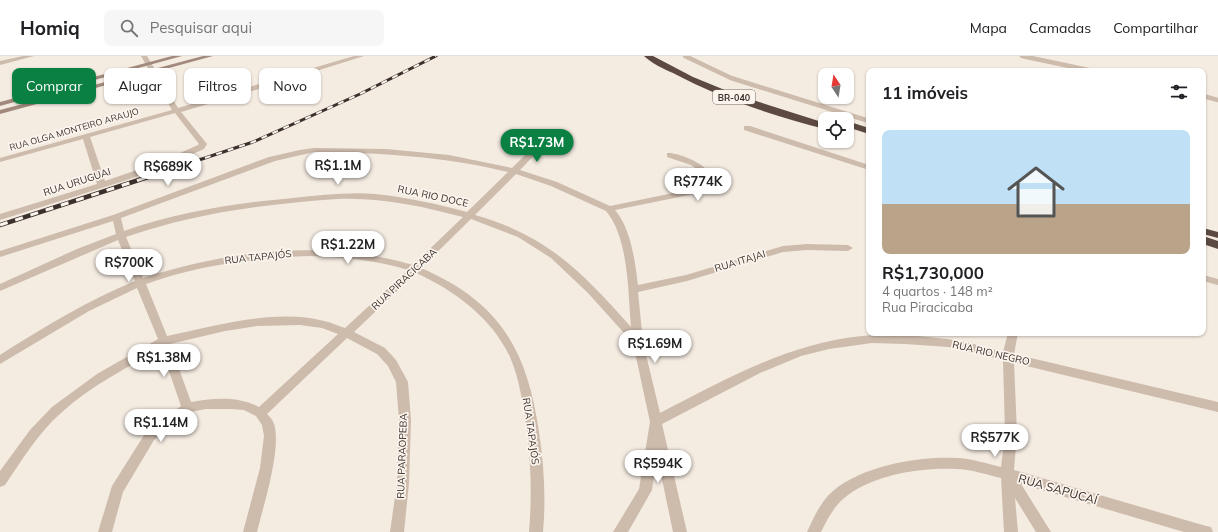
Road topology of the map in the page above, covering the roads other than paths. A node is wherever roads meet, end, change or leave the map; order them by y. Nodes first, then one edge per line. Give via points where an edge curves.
1 (31, 56) edge
2 (144, 56) edge
3 (179, 56) edge
4 (210, 56) edge
5 (361, 56) edge
6 (648, 56) edge
7 (664, 56) edge
8 (685, 56) edge
9 (1022, 56) edge
10 (0, 64) edge
11 (149, 64) junction
12 (152, 68) edge
13 (165, 68) edge
14 (1079, 68) edge
15 (104, 84) edge
16 (1206, 97) edge
17 (1218, 100) edge
18 (0, 104) edge
19 (173, 104) edge
20 (176, 110) junction
21 (0, 112) edge
22 (818, 115) edge
23 (866, 120) edge
24 (818, 124) edge
25 (854, 126) edge
26 (747, 128) dead end
27 (866, 130) edge
28 (854, 134) edge
29 (86, 137) junction
30 (866, 138) edge
31 (544, 141) dead end
32 (670, 155) dead end
33 (0, 160) edge
34 (866, 167) edge
35 (516, 171) junction
36 (102, 185) junction
37 (609, 209) junction
38 (471, 216) junction
39 (0, 217) edge
40 (116, 217) junction
41 (1206, 232) edge
42 (121, 236) junction
43 (1218, 236) edge
44 (1206, 241) edge
45 (1218, 245) edge
46 (848, 248) dead end
47 (0, 254) edge
48 (416, 268) junction
49 (1206, 279) edge
50 (140, 282) junction
51 (1218, 282) edge
52 (0, 288) edge
53 (634, 289) junction
54 (346, 333) junction
55 (1012, 336) edge
56 (164, 341) junction
57 (638, 342) junction
58 (1008, 356) junction
59 (0, 360) edge
60 (1218, 407) edge
61 (187, 408) junction
62 (260, 414) junction
63 (656, 421) junction
64 (1007, 474) junction
65 (0, 481) edge
66 (104, 532) edge
67 (250, 532) edge
68 (397, 532) edge
69 (536, 532) edge
70 (620, 532) edge
71 (680, 532) edge
72 (814, 532) edge
73 (1011, 532) edge
74 (1044, 532) edge
75 (1206, 532) edge

1 - 10 street
2 - 11 street
3 - 11 main road
4 - 13 main road
5 - 20 street, RUA OLGA MONTEIRO ARAUJO
6 - 24 highway, BR-040 via 706,87
7 - 22 highway, BR-040 via 716,84
8 - 23 lane via 731,78
9 - 14 lane
11 - 12 street
11 - 18 main road
15 - 21 main road
16 - 17 lane
19 - 20 street
20 - 29 street, RUA OLGA MONTEIRO ARAUJO
20 - 36 street, RUA URUGUAI via 203,144 182,156
25 - 27 highway
26 - 34 street
28 - 30 highway
29 - 33 street, RUA OLGA MONTEIRO ARAUJO
29 - 36 street
31 - 35 street, RUA PIRACICABA
32 - 37 street via 694,163 702,169 700,187 696,191
35 - 37 street via 560,186
35 - 38 street, RUA PIRACICABA
35 - 40 street via 474,160 386,151 300,152 277,158
36 - 39 street, RUA URUGUAI
37 - 53 street via 616,217 630,256
38 - 42 street, RUA RIO DOCE via 433,205 390,198 327,197 210,211 162,222
38 - 48 street, RUA PIRACICABA
38 - 57 street, RUA RIO DOCE via 502,226 539,245 570,268
40 - 42 street
40 - 47 street
41 - 43 highway
42 - 50 street
42 - 52 street, RUA RIO DOCE
44 - 45 highway
46 - 53 street, RUA ITAJAI via 783,249 687,278
48 - 50 street, RUA TAPAJÓS via 367,256 299,253 218,262
48 - 54 street, RUA PIRACICABA
48 - 69 street, RUA TAPAJÓS via 454,288 489,318 501,333 519,366 537,461
49 - 51 street
50 - 56 street
50 - 59 street, RUA TAPAJÓS via 70,318
53 - 57 street
54 - 56 street, RUA PARAOPEBA via 324,324 282,321 225,327
54 - 62 street, RUA PIRACICABA
54 - 68 street, RUA PARAOPEBA via 381,351 392,363 402,382 405,420 403,483
55 - 58 street
56 - 61 street
56 - 65 street, RUA PARAOPEBA via 101,377 56,410 34,434
57 - 63 street
58 - 60 street, RUA RIO NEGRO
58 - 63 street, RUA RIO NEGRO via 949,343 906,340 863,340 819,347 779,361
58 - 64 street via 1011,433
61 - 62 street via 206,404 232,404 246,406
61 - 66 street via 150,436 116,490
62 - 67 street via 268,424 270,449
63 - 70 street via 645,490
63 - 71 street
64 - 72 street, RUA SAPUCAÍ via 958,463 919,465 884,472 858,482 838,495 825,510
64 - 73 street
64 - 74 street
64 - 75 street, RUA SAPUCAÍ

